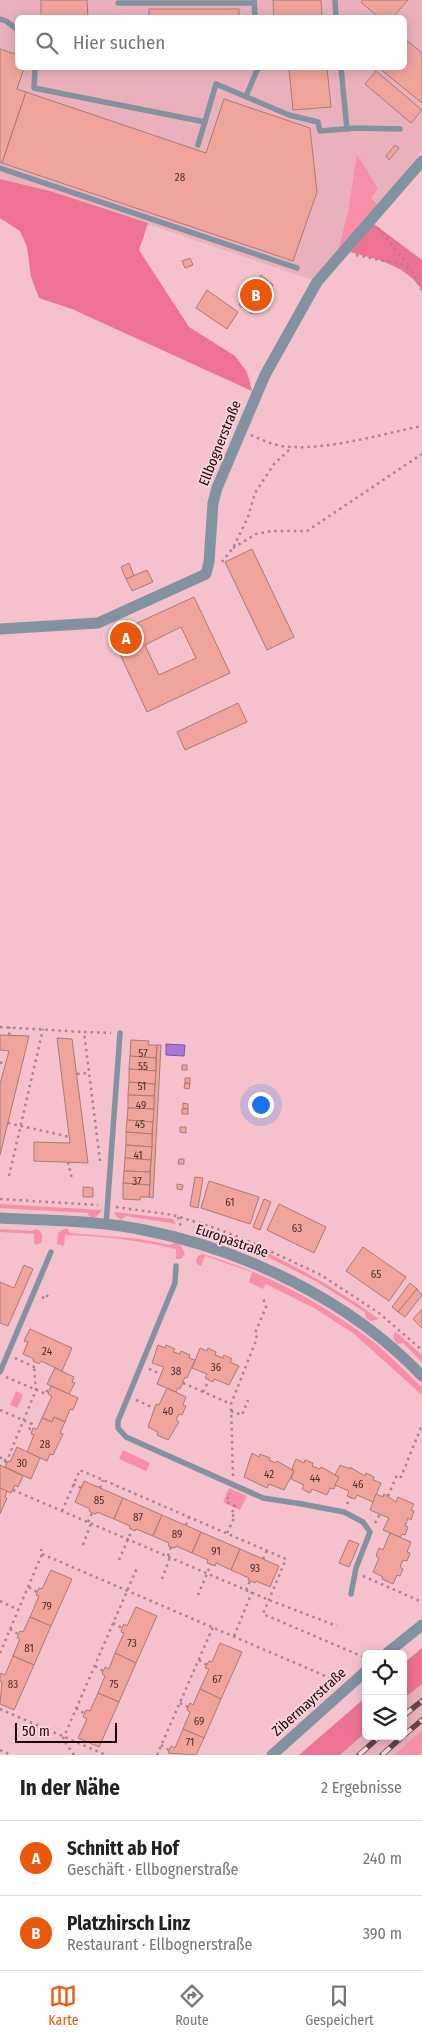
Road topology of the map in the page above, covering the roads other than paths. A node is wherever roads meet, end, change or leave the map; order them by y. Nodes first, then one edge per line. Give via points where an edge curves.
1 (335, 0) edge
2 (134, 1) edge
3 (254, 1) edge
4 (118, 3) dead end
5 (255, 15) edge
6 (336, 15) edge
7 (0, 19) edge
8 (15, 28) edge
9 (35, 70) edge
10 (257, 70) edge
11 (341, 70) edge
12 (246, 96) junction
13 (205, 122) junction
14 (347, 129) junction
15 (400, 129) dead end
16 (198, 145) dead end
17 (422, 161) edge
18 (0, 168) edge
19 (297, 268) dead end
20 (0, 629) edge
21 (120, 1033) road end
22 (0, 1218) edge
23 (106, 1225) junction
24 (51, 1252) dead end
25 (176, 1266) dead end
26 (0, 1373) edge
27 (422, 1376) edge
28 (351, 1594) dead end
29 (422, 1625) edge
30 (391, 1650) edge
31 (362, 1675) edge
32 (272, 1755) edge

1 - 6 lane
2 - 3 lane
2 - 4 lane
3 - 5 lane
7 - 8 lane
9 - 13 lane via 34,88
10 - 12 lane
11 - 14 lane
12 - 13 lane via 216,84
12 - 14 lane via 289,115 318,122 320,131
13 - 16 lane
14 - 15 lane
17 - 20 street, Ellbognerstraße via 317,282 265,375 217,488 206,574 98,623
18 - 19 lane
21 - 23 lane
22 - 23 street, Europastraße
23 - 27 street, Europastraße via 170,1236 276,1273 356,1320 397,1351
24 - 26 lane
25 - 28 lane via 175,1282 118,1421 118,1428 126,1437 263,1498 344,1512 363,1522 370,1532 355,1572
29 - 30 street
31 - 32 street, Zibermayrstraße

